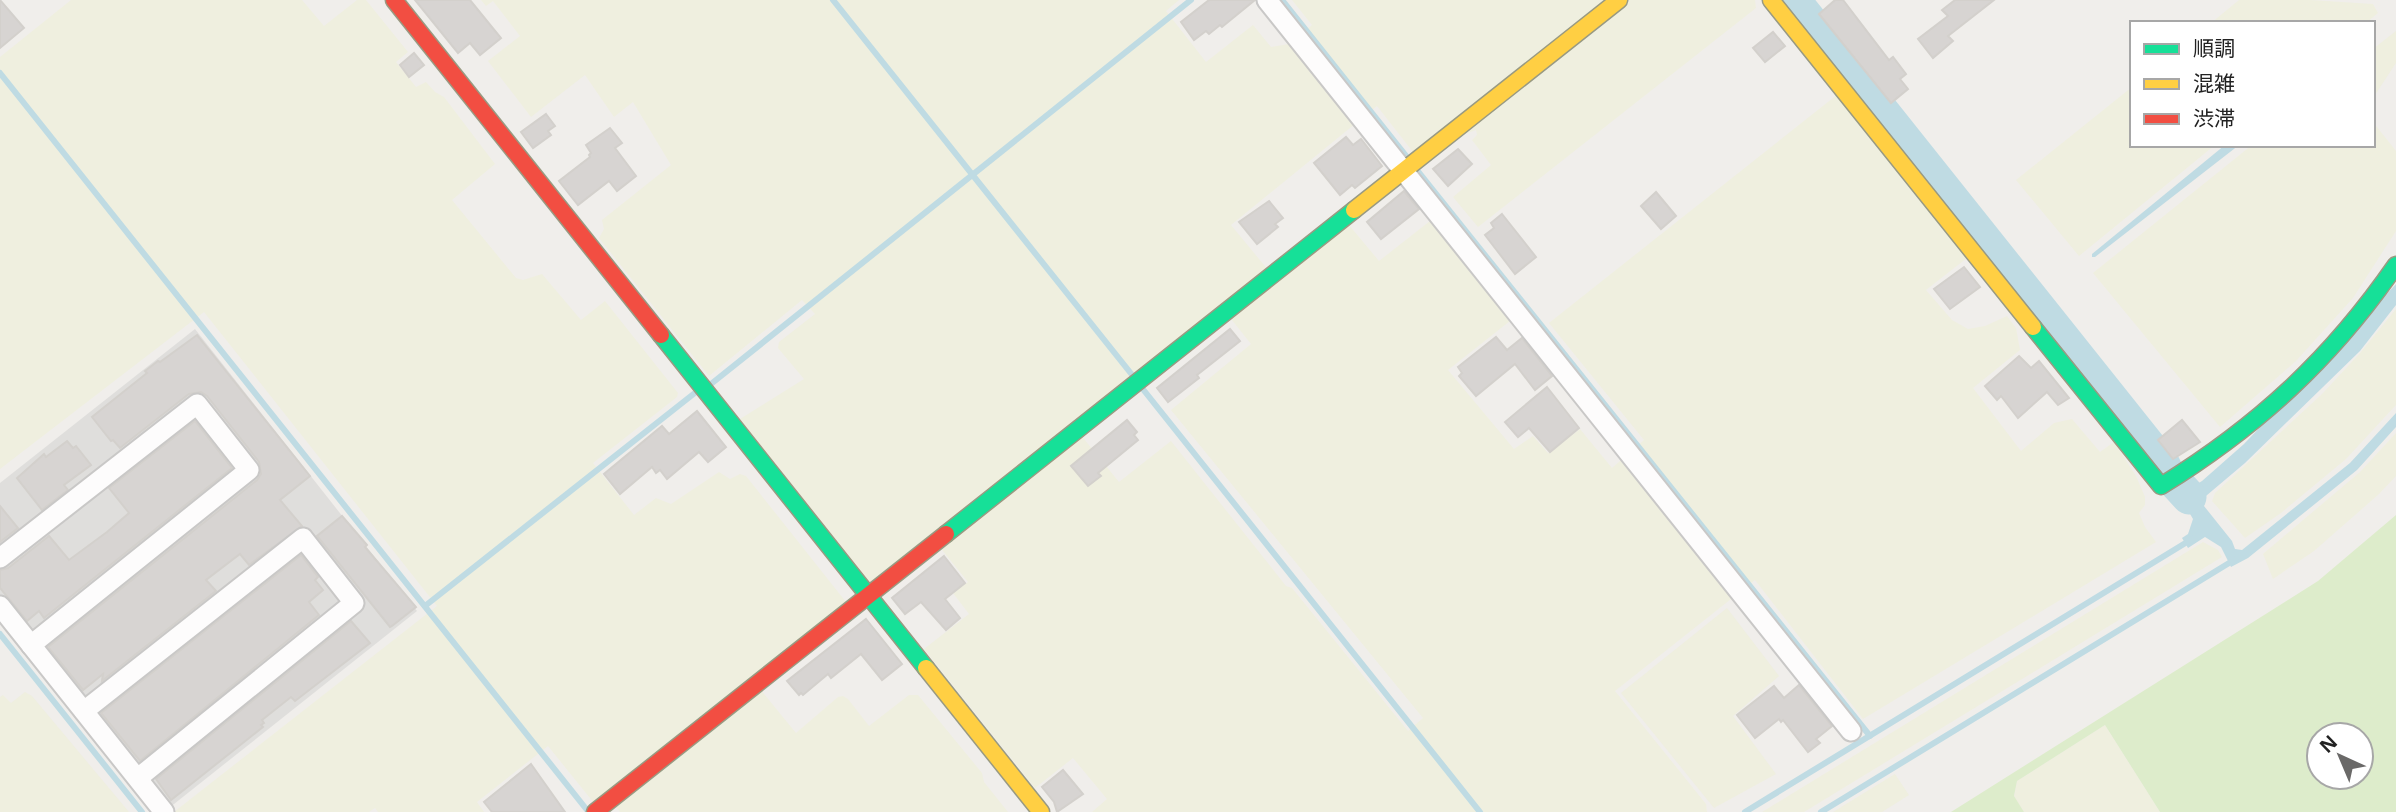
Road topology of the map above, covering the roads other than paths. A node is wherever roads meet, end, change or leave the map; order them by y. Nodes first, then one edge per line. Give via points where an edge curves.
1 (394, 0) edge
2 (1267, 0) edge
3 (1619, 0) edge
4 (1771, 0) edge
5 (1410, 165) junction
6 (2396, 265) edge
7 (0, 558) edge
8 (869, 594) junction
9 (0, 606) edge
10 (31, 645) junction
11 (84, 711) junction
12 (1851, 730) dead end
13 (138, 778) junction
14 (164, 812) edge
15 (595, 812) edge
16 (1041, 812) edge

1 - 8 street
2 - 5 street
3 - 5 street
4 - 6 street via 2161,486 2241,433 2302,377
5 - 8 street
5 - 12 street
7 - 10 street via 197,404 249,470
8 - 15 street
8 - 16 street
9 - 10 street
10 - 11 street
11 - 13 street
11 - 13 street via 303,538 354,603
13 - 14 street

